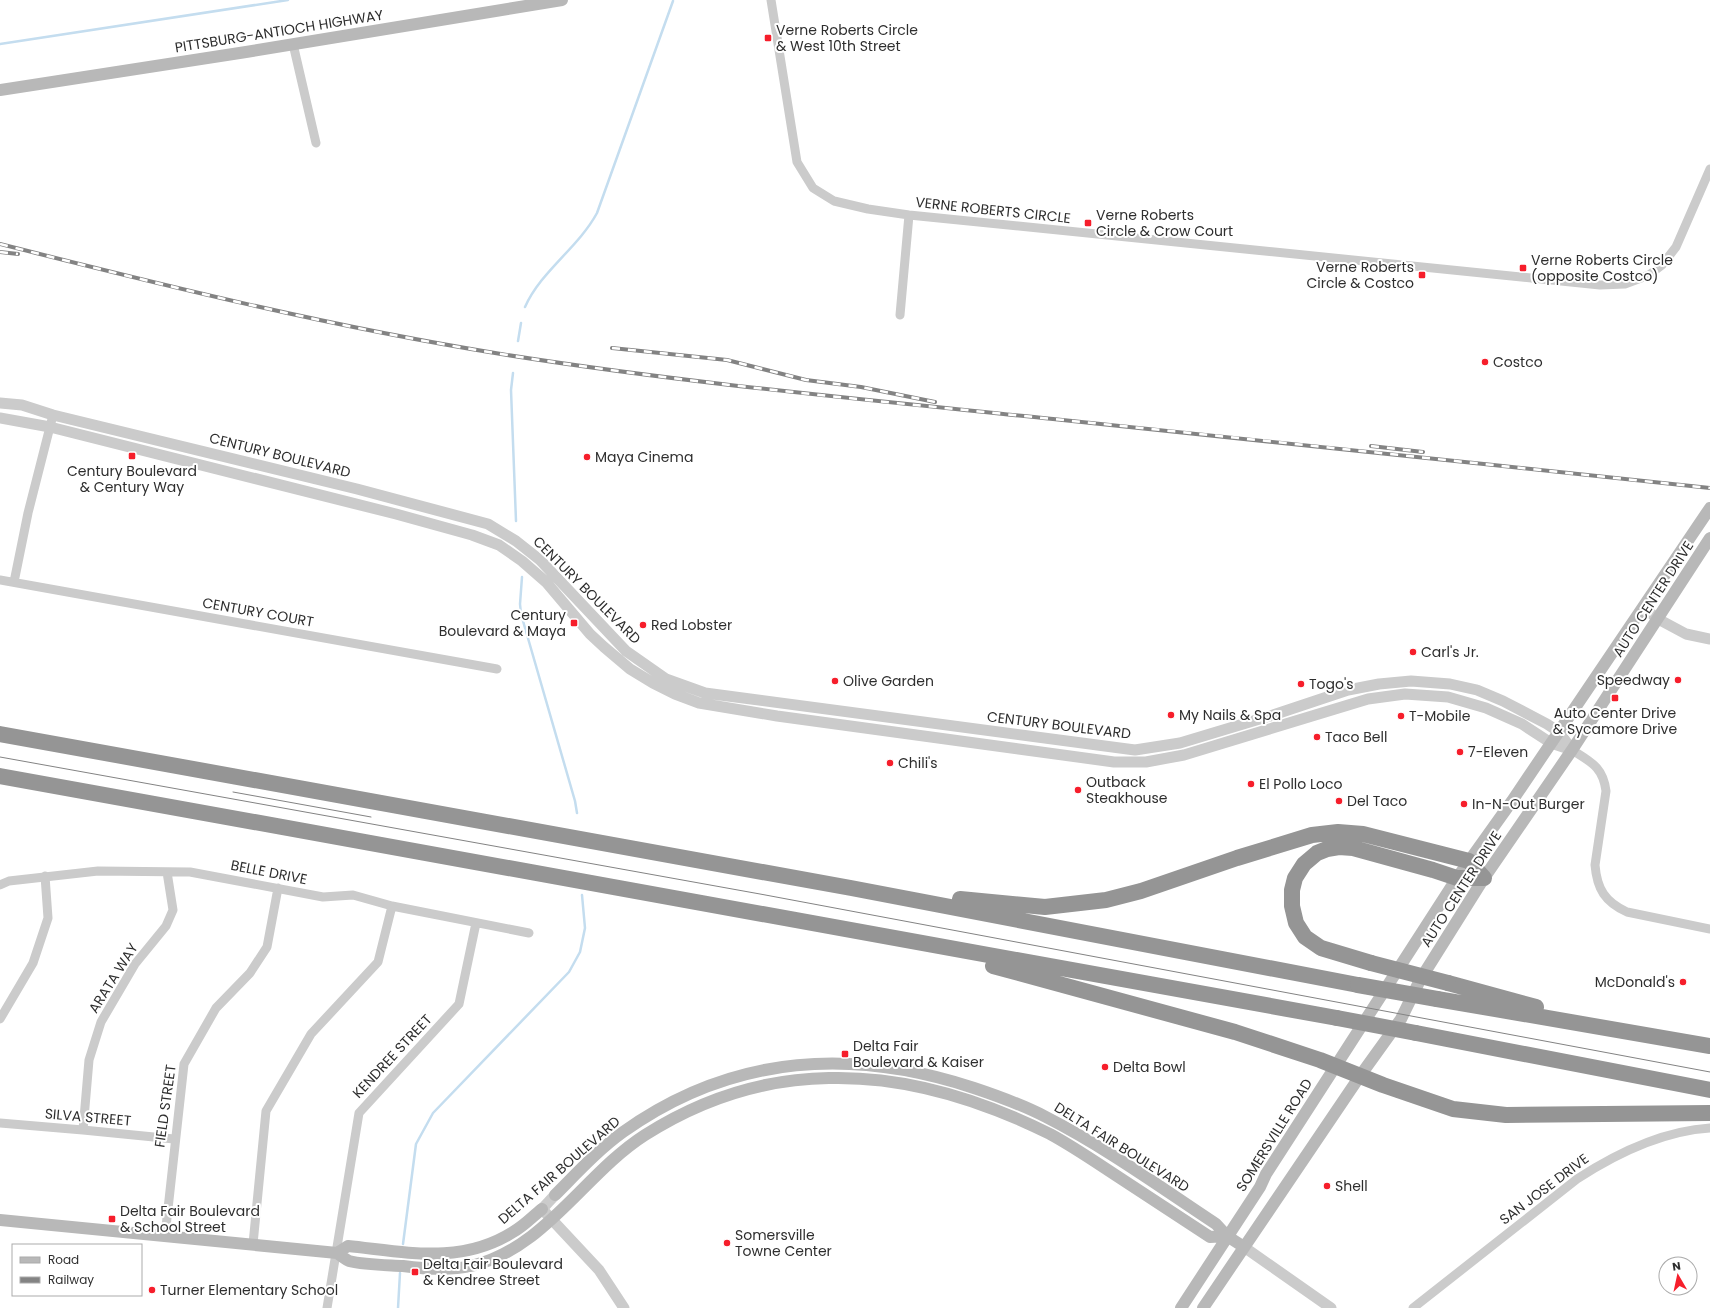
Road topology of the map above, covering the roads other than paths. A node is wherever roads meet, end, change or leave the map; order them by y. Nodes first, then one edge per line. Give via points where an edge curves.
1 (562, 0) edge
2 (771, 0) edge
3 (293, 44) junction
4 (0, 90) edge
5 (316, 143) dead end
6 (1710, 169) edge
7 (910, 215) junction
8 (900, 315) dead end
9 (0, 403) edge
10 (53, 415) junction
11 (0, 418) edge
12 (50, 427) junction
13 (1710, 508) edge
14 (1710, 538) edge
15 (0, 580) edge
16 (14, 582) junction
17 (1644, 608) junction
18 (1658, 619) junction
19 (1710, 639) edge
20 (497, 669) dead end
21 (1559, 732) junction
22 (0, 734) edge
23 (1551, 743) junction
24 (1572, 750) junction
25 (0, 776) edge
26 (1469, 861) junction
27 (167, 872) junction
28 (45, 876) junction
29 (1456, 878) junction
30 (1484, 878) junction
31 (0, 884) edge
32 (278, 888) junction
33 (851, 888) junction
34 (392, 906) junction
35 (476, 923) junction
36 (1710, 929) edge
37 (529, 933) dead end
38 (882, 936) junction
39 (1392, 978) joint
40 (0, 1019) edge
41 (1633, 1032) junction
42 (1710, 1046) edge
43 (1335, 1066) junction
44 (1360, 1076) junction
45 (1710, 1090) edge
46 (1710, 1113) edge
47 (0, 1123) edge
48 (1710, 1128) edge
49 (83, 1130) junction
50 (174, 1139) junction
51 (1112, 1155) junction
52 (1104, 1168) junction
53 (555, 1195) joint
54 (542, 1209) junction
55 (551, 1219) junction
56 (0, 1220) edge
57 (165, 1236) junction
58 (1227, 1236) junction
59 (253, 1244) junction
60 (1244, 1247) junction
61 (337, 1253) junction
62 (328, 1308) edge
63 (624, 1308) edge
64 (1181, 1308) edge
65 (1203, 1308) edge
66 (1331, 1308) edge
67 (1413, 1308) edge

1 - 3 main road, PITTSBURG-ANTIOCH HIGHWAY
2 - 7 street, VERNE ROBERTS CIRCLE via 797,162 813,188 834,201 868,210
3 - 4 main road, PITTSBURG-ANTIOCH HIGHWAY
3 - 5 street
6 - 7 street, VERNE ROBERTS CIRCLE via 1676,247 1662,265 1649,275 1625,284 1595,285
7 - 8 street
9 - 10 street, CENTURY BOULEVARD via 22,405
10 - 12 street
10 - 21 street, CENTURY BOULEVARD via 357,489 488,524 540,560 626,651 666,679 705,693 1135,750 1180,743 1348,690 1411,681 1450,684 1476,690 1525,712
11 - 12 street, CENTURY BOULEVARD
12 - 16 street via 28,512
12 - 23 street, CENTURY BOULEVARD via 396,514 499,545 546,582 590,634 625,664 653,683 699,703 1114,762 1146,762 1184,755 1368,699 1405,694 1448,697 1486,708 1522,724
13 - 17 main road, AUTO CENTER DRIVE
14 - 18 main road, AUTO CENTER DRIVE
15 - 16 street, CENTURY COURT
16 - 20 street, CENTURY COURT
17 - 18 street
17 - 21 main road, AUTO CENTER DRIVE
18 - 19 street via 1686,634
18 - 24 main road, AUTO CENTER DRIVE
21 - 23 main road, AUTO CENTER DRIVE
21 - 24 street, CENTURY BOULEVARD
22 - 33 highway
23 - 24 street, CENTURY BOULEVARD
23 - 26 main road, AUTO CENTER DRIVE
24 - 30 main road, AUTO CENTER DRIVE
24 - 36 street via 1594,764 1605,782 1606,791 1595,865 1596,877 1606,898 1617,908 1627,912
25 - 38 highway
26 - 29 main road, AUTO CENTER DRIVE
26 - 30 highway
26 - 33 highway via 1363,834 1338,832 1304,838 1106,900 1046,907
27 - 28 street, BELLE DRIVE via 98,871
27 - 32 street, BELLE DRIVE via 190,872
27 - 49 street, ARATA WAY via 173,910 166,926 135,964 101,1022 89,1060
28 - 31 street, BELLE DRIVE
28 - 40 street via 48,918 33,963
29 - 30 highway
29 - 39 main road, AUTO CENTER DRIVE
29 - 41 highway, bridge via 1353,848 1327,849 1304,864 1295,878 1292,890 1293,912 1296,923 1305,936 1321,948
30 - 44 main road, AUTO CENTER DRIVE via 1420,980 1401,1019
32 - 34 street, BELLE DRIVE via 323,897 353,895
32 - 50 street, FIELD STREET via 266,947 250,973 216,1008 184,1064
33 - 41 highway, bridge via 1437,1000
34 - 35 street, BELLE DRIVE
34 - 59 street via 378,962 310,1034 266,1111
35 - 37 street, BELLE DRIVE
35 - 61 street, KENDREE STREET via 459,1004 359,1113
38 - 43 highway via 1235,1032
38 - 45 highway, bridge via 1337,1018
39 - 43 main road, SOMERSVILLE ROAD
41 - 42 highway
43 - 44 highway
43 - 58 main road, SOMERSVILLE ROAD
44 - 46 highway via 1453,1109 1506,1115
44 - 60 main road
47 - 49 street, SILVA STREET
48 - 67 street, SAN JOSE DRIVE via 1646,1142 1596,1166
49 - 50 street, SILVA STREET
50 - 57 street, FIELD STREET
51 - 52 main road
51 - 53 main road, DELTA FAIR BOULEVARD via 1038,1112 961,1083 879,1065 811,1064 772,1068 733,1078 700,1089 671,1103 616,1137
51 - 58 main road, DELTA FAIR BOULEVARD via 1216,1224
52 - 55 main road, DELTA FAIR BOULEVARD via 1044,1132 948,1094 877,1080 793,1080 764,1085 705,1103 664,1124 615,1157
52 - 58 main road, DELTA FAIR BOULEVARD via 1210,1238
53 - 54 street, DELTA FAIR BOULEVARD
54 - 55 street
54 - 61 main road, DELTA FAIR BOULEVARD via 506,1236 486,1246 464,1252 431,1254 348,1246
55 - 61 main road, DELTA FAIR BOULEVARD via 514,1249 469,1266 416,1268 347,1260
55 - 63 street via 599,1270
56 - 57 main road, DELTA FAIR BOULEVARD
57 - 59 main road, DELTA FAIR BOULEVARD
58 - 60 main road, DELTA FAIR BOULEVARD
58 - 64 main road, SOMERSVILLE ROAD
59 - 61 main road, DELTA FAIR BOULEVARD
60 - 65 main road
60 - 66 street, DELTA FAIR BOULEVARD
61 - 62 street, KENDREE STREET

